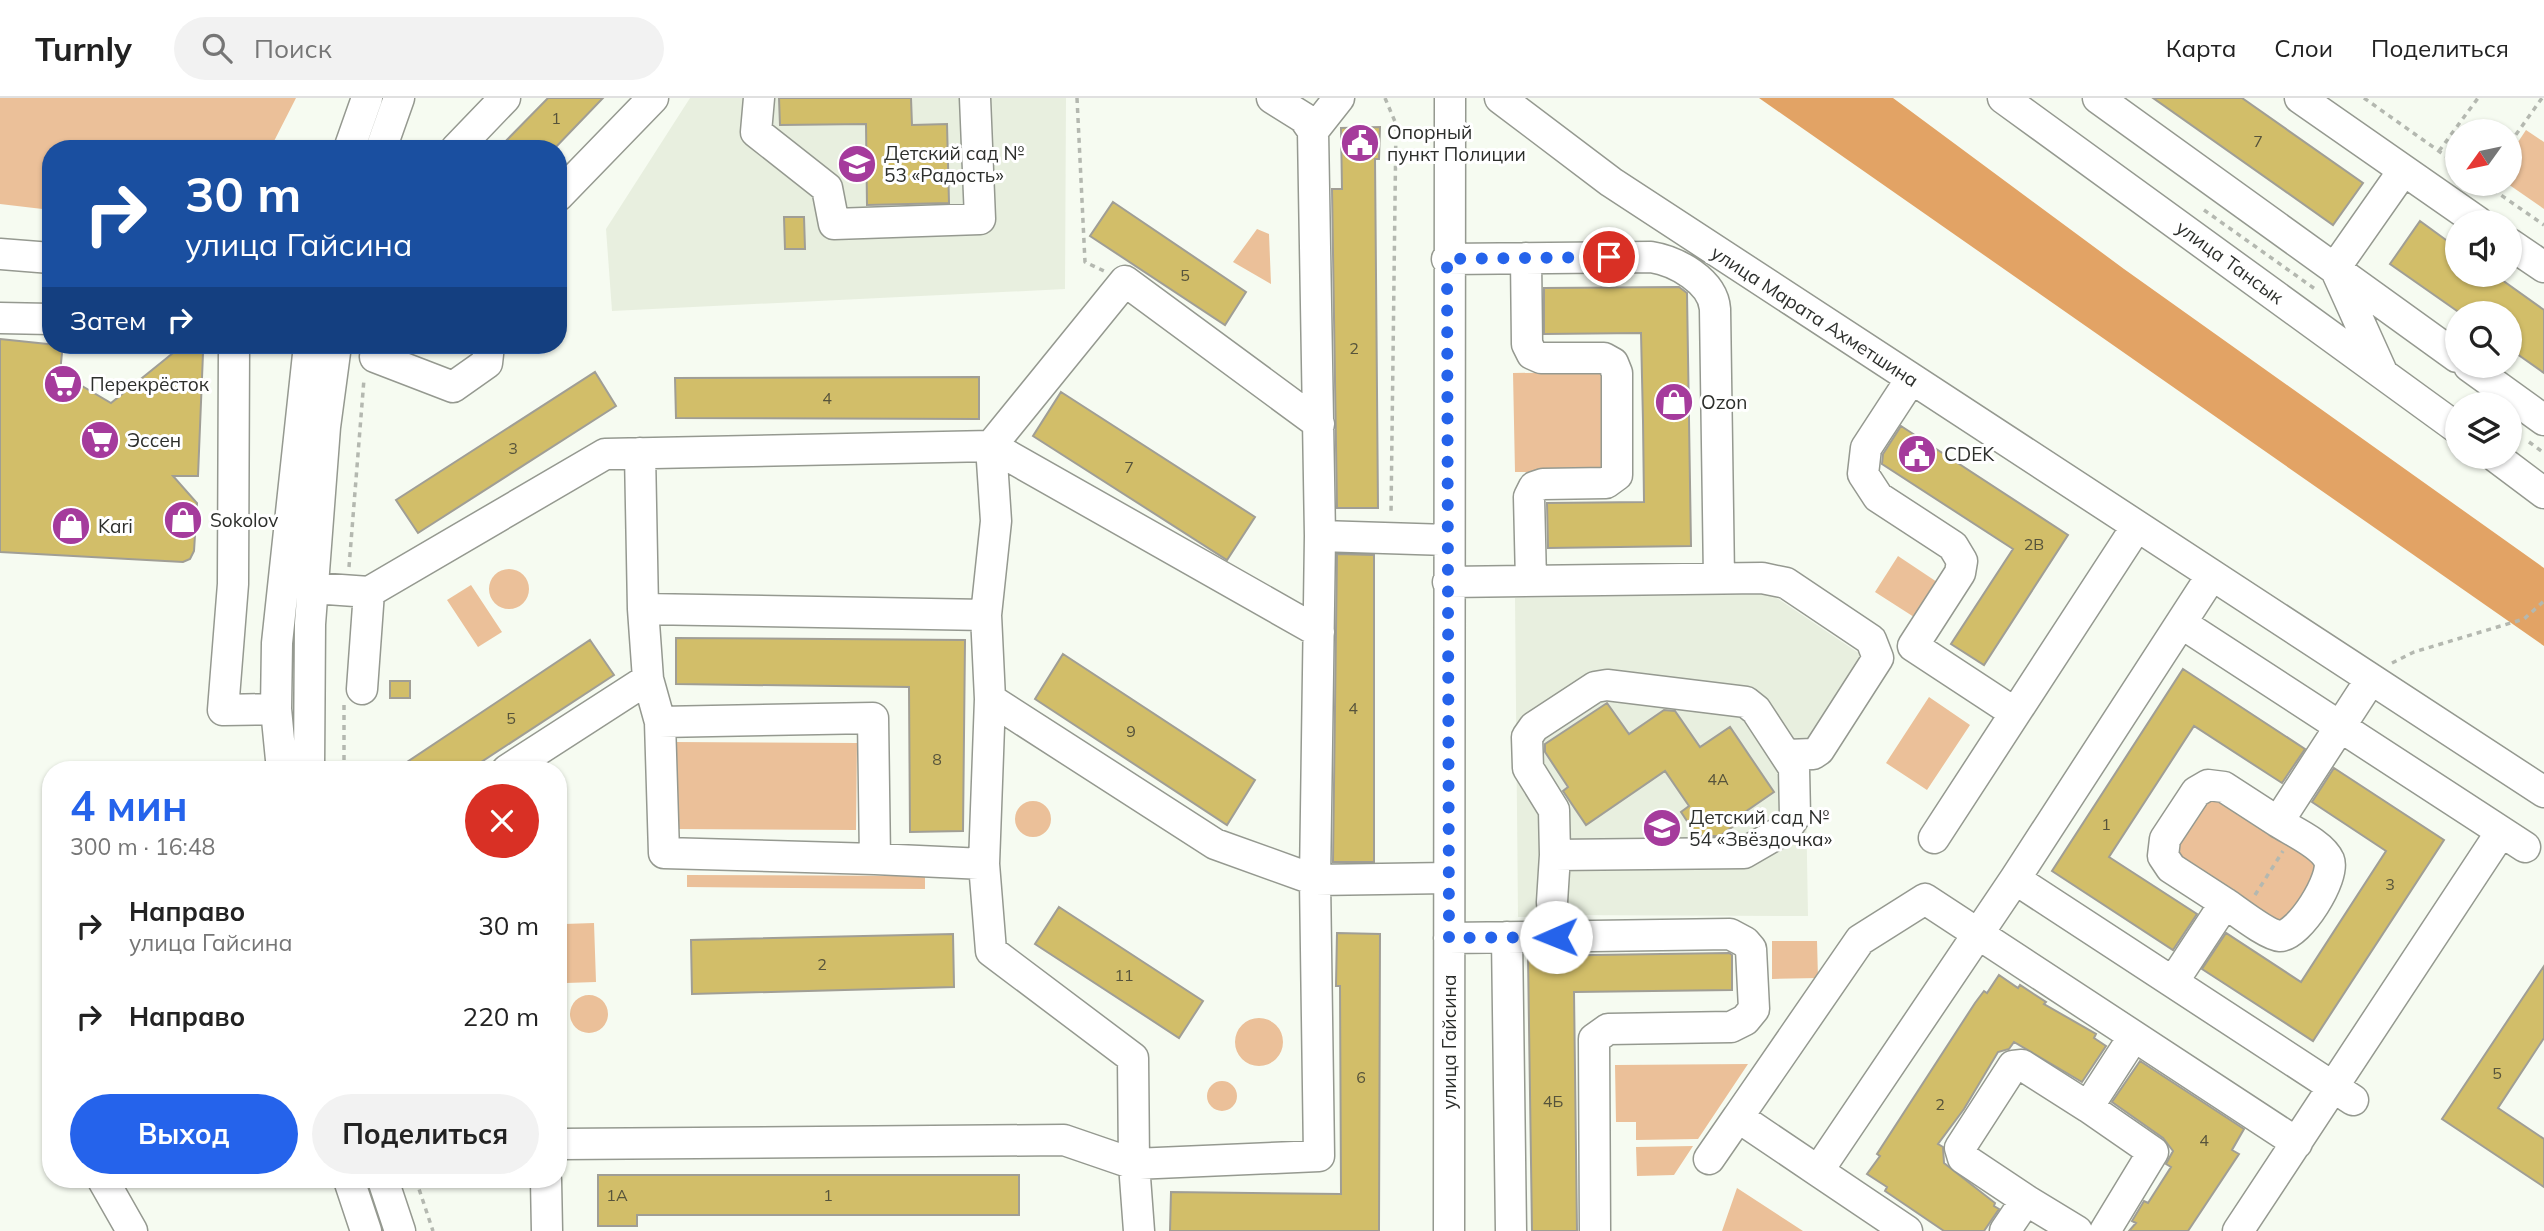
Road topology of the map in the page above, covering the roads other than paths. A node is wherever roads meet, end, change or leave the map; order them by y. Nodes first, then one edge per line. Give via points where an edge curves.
1 (367, 98) edge
2 (399, 98) edge
3 (505, 98) edge
4 (653, 98) edge
5 (759, 98) edge
6 (975, 98) edge
7 (1272, 98) edge
8 (1339, 98) edge
9 (1450, 98) edge
10 (1500, 98) edge
11 (2003, 98) edge
12 (2098, 98) edge
13 (2300, 98) edge
14 (1313, 131) junction
15 (352, 140) edge
16 (383, 140) edge
17 (465, 140) edge
18 (2403, 171) junction
19 (567, 187) edge
20 (2460, 210) edge
21 (2522, 252) edge
22 (0, 254) edge
23 (42, 257) edge
24 (1526, 258) junction
25 (1447, 259) junction
26 (2544, 267) edge
27 (2335, 268) junction
28 (0, 318) edge
29 (42, 320) edge
30 (2445, 348) edge
31 (234, 354) edge
32 (308, 354) edge
33 (335, 354) edge
34 (376, 354) edge
35 (488, 354) edge
36 (2381, 370) junction
37 (2486, 378) edge
38 (1911, 379) junction
39 (2445, 419) edge
40 (2544, 420) edge
41 (1319, 424) junction
42 (991, 446) junction
43 (640, 453) junction
44 (2512, 469) edge
45 (2544, 493) edge
46 (2137, 526) junction
47 (1320, 536) junction
48 (1448, 540) junction
49 (2212, 576) junction
50 (1719, 578) junction
51 (1531, 580) junction
52 (359, 582) junction
53 (1448, 582) junction
54 (313, 588) junction
55 (643, 609) junction
56 (986, 615) junction
57 (2182, 623) junction
58 (1319, 632) junction
59 (1913, 646) junction
60 (1878, 652) junction
61 (648, 679) junction
62 (2371, 679) junction
63 (362, 689) dead end
64 (990, 699) junction
65 (276, 709) junction
66 (2015, 713) junction
67 (660, 722) junction
68 (2340, 726) junction
69 (1787, 755) junction
70 (281, 761) edge
71 (309, 761) edge
72 (521, 761) edge
73 (2544, 792) edge
74 (2286, 827) junction
75 (1934, 838) dead end
76 (1555, 855) junction
77 (875, 859) junction
78 (984, 864) junction
79 (1448, 878) junction
80 (2015, 879) junction
81 (1315, 880) junction
82 (2234, 909) junction
83 (1978, 934) junction
84 (1507, 937) junction
85 (1556, 937) junction
86 (1449, 938) junction
87 (2173, 982) junction
88 (2134, 1037) junction
89 (2344, 1094) junction
90 (2088, 1107) junction
91 (1738, 1117) junction
92 (2297, 1143) junction
93 (567, 1144) edge
94 (1709, 1159) dead end
95 (1134, 1164) junction
96 (1818, 1171) junction
97 (108, 1188) edge
98 (352, 1188) edge
99 (386, 1188) edge
100 (546, 1188) edge
101 (2026, 1200) junction
102 (132, 1231) edge
103 (366, 1231) edge
104 (400, 1231) edge
105 (547, 1231) edge
106 (1139, 1231) edge
107 (1449, 1231) edge
108 (1511, 1231) edge
109 (1595, 1231) edge
110 (1907, 1231) edge
111 (2005, 1231) edge
112 (2077, 1231) edge
113 (2105, 1231) edge
114 (2238, 1231) edge

1 - 15 street
2 - 16 street
3 - 17 street
4 - 19 street
5 - 6 street via 756,132 827,188 834,224 980,219
7 - 14 street via 1304,118
8 - 14 street
9 - 25 street, улица Гайсина
10 - 38 street, улица Марата Ахметшина via 1611,182
11 - 36 street, улица Тансык
12 - 27 street
13 - 18 street
14 - 41 street
18 - 20 street
18 - 27 street
21 - 26 street
22 - 23 street
24 - 25 street
24 - 50 street via 1659,258 1711,291
24 - 51 street via 1527,344 1532,354 1604,358 1613,363 1617,373 1617,475 1606,483 1534,487 1530,497
25 - 48 street, улица Гайсина
27 - 30 street
27 - 36 street
28 - 29 street
31 - 65 street via 233,583 223,710
32 - 65 street via 277,643
33 - 54 street
34 - 35 street via 453,387 486,363
36 - 39 street, улица Тансык
37 - 40 street
38 - 46 street, улица Марата Ахметшина
38 - 59 street via 1866,448 1863,474 1878,497 1953,546 1962,561 1960,573
41 - 42 street via 1125,281
41 - 47 street
42 - 43 street
42 - 56 street via 996,521
42 - 58 street
43 - 52 street via 604,454
43 - 55 street
44 - 45 street
46 - 49 street, улица Марата Ахметшина
46 - 66 street
47 - 48 street
47 - 58 street
48 - 53 street, улица Гайсина
49 - 57 street
49 - 62 street, улица Марата Ахметшина
50 - 51 street
50 - 60 street via 1768,578 1786,583 1871,640
51 - 53 street
52 - 54 street
52 - 63 street
53 - 79 street, улица Гайсина
54 - 71 street
55 - 56 street
55 - 61 street
56 - 64 street
57 - 68 street
57 - 80 street
58 - 81 street
59 - 60 street
59 - 66 street
60 - 69 street via 1876,665 1819,750
61 - 67 street
61 - 72 street
62 - 68 street
62 - 73 street, улица Марата Ахметшина
64 - 78 street
64 - 81 street via 1215,844
65 - 70 street
66 - 75 street
67 - 77 street via 664,853
67 - 77 street via 873,718
68 - 74 street
68 - 89 street via 2513,839
69 - 76 street via 1795,774 1795,816 1787,828 1750,851
69 - 76 street via 1746,702 1595,687 1534,727 1527,737 1527,765 1553,810
74 - 82 street via 2325,853 2330,878 2298,927 2280,936
74 - 82 street via 2224,787 2208,785 2196,792 2165,839 2163,856 2171,868
76 - 85 street via 1552,902
77 - 78 street
78 - 95 street via 991,951 1133,1058
79 - 81 street
79 - 86 street, улица Гайсина
80 - 83 street
80 - 87 street
81 - 95 street via 1318,1156
82 - 87 street
83 - 88 street
83 - 91 street via 1925,899 1860,940
83 - 96 street
84 - 85 street
84 - 86 street
84 - 108 street
85 - 109 street via 1730,934 1745,942 1753,957 1754,1009 1739,1024 1608,1029 1594,1040
86 - 107 street, улица Гайсина
87 - 89 street
88 - 90 street
88 - 92 street
89 - 92 street
90 - 101 street via 2022,1065 2013,1066 1960,1154
90 - 113 street via 2153,1152
91 - 94 street
91 - 96 street
92 - 114 street
93 - 95 street via 1064,1140
95 - 106 street
96 - 110 street
97 - 102 street
98 - 103 street
99 - 104 street
100 - 105 street
101 - 111 street
101 - 112 street

